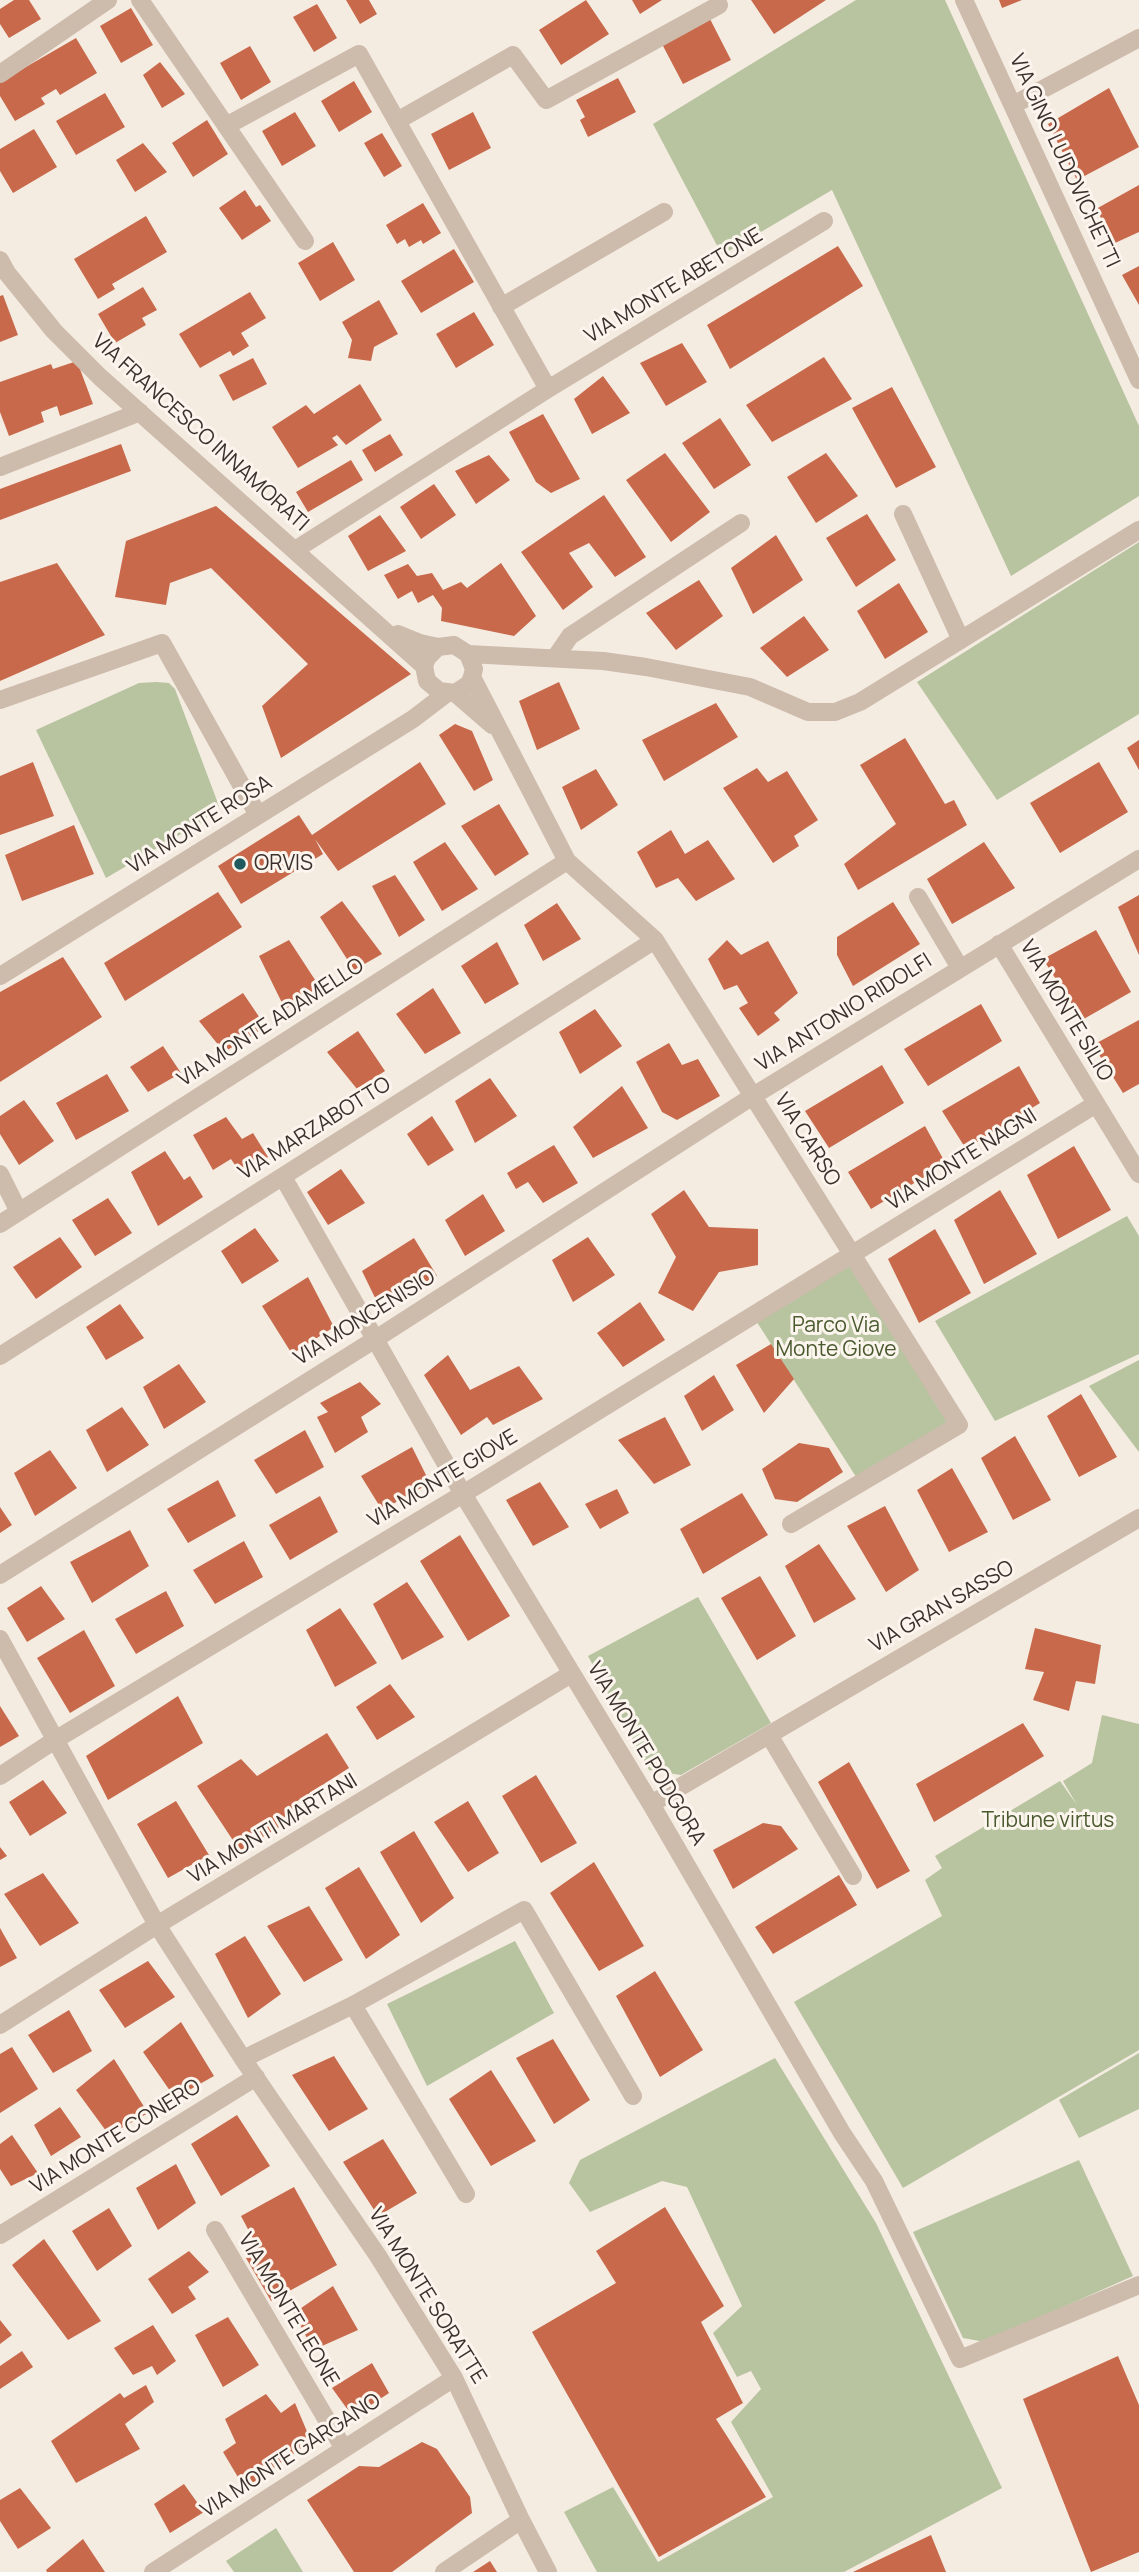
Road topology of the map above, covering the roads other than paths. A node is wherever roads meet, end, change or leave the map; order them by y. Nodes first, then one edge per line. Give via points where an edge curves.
1 (108, 0) edge
2 (140, 0) edge
3 (964, 0) edge
4 (719, 5) dead end
5 (1136, 46) edge
6 (0, 74) edge
7 (1013, 105) junction
8 (397, 121) junction
9 (226, 126) junction
10 (664, 212) dead end
11 (824, 221) dead end
12 (304, 241) dead end
13 (2, 270) edge
14 (501, 307) junction
15 (1139, 380) edge
16 (548, 389) junction
17 (141, 412) junction
18 (0, 467) edge
19 (904, 514) dead end
20 (741, 523) dead end
21 (1139, 530) edge
22 (296, 550) junction
23 (385, 628) junction
24 (961, 639) junction
25 (438, 647) junction
26 (468, 654) junction
27 (555, 658) junction
28 (426, 673) junction
29 (472, 677) junction
30 (451, 693) junction
31 (0, 700) edge
32 (424, 712) junction
33 (497, 729) junction
34 (258, 815) junction
35 (1139, 859) edge
36 (567, 861) junction
37 (918, 897) dead end
38 (655, 940) junction
39 (999, 944) junction
40 (960, 968) junction
41 (0, 976) edge
42 (753, 1096) junction
43 (1096, 1104) junction
44 (0, 1174) edge
45 (1139, 1174) edge
46 (283, 1177) junction
47 (19, 1212) junction
48 (0, 1224) edge
49 (852, 1255) junction
50 (374, 1340) junction
51 (0, 1356) edge
52 (463, 1494) junction
53 (1139, 1518) edge
54 (791, 1524) dead end
55 (0, 1575) edge
56 (0, 1639) edge
57 (571, 1674) junction
58 (769, 1735) junction
59 (55, 1740) junction
60 (0, 1776) edge
61 (651, 1804) junction
62 (853, 1876) dead end
63 (157, 1925) junction
64 (353, 2005) junction
65 (0, 2025) edge
66 (243, 2059) junction
67 (256, 2077) junction
68 (633, 2096) dead end
69 (466, 2194) dead end
70 (215, 2230) dead end
71 (0, 2235) edge
72 (1139, 2285) edge
73 (454, 2378) junction
74 (344, 2448) junction
75 (521, 2520) junction
76 (176, 2566) edge
77 (153, 2572) edge
78 (444, 2572) edge
79 (548, 2572) edge

1 - 6 street
2 - 9 street
3 - 7 street, VIA GINO LUDOVICHETTI
4 - 8 street via 546,100 513,55
5 - 7 street
7 - 15 street, VIA GINO LUDOVICHETTI
8 - 9 street via 359,54
8 - 14 street
9 - 12 street
10 - 14 street
11 - 16 street, VIA MONTE ABETONE
13 - 17 street, VIA FRANCESCO INNAMORATI via 54,331
14 - 16 street
16 - 22 street, VIA MONTE ABETONE
17 - 18 street
17 - 22 street, VIA FRANCESCO INNAMORATI
19 - 24 street
20 - 27 street via 570,636
21 - 24 street, VIA FRANCESCO INNAMORATI
22 - 23 street, VIA FRANCESCO INNAMORATI
23 - 25 street, VIA FRANCESCO INNAMORATI
23 - 28 street, VIA FRANCESCO INNAMORATI
24 - 27 street, VIA FRANCESCO INNAMORATI via 860,702 821,714 728,682 636,665
25 - 26 street, VIA FRANCESCO INNAMORATI via 454,645
25 - 28 street via 427,658
26 - 27 street, VIA FRANCESCO INNAMORATI
26 - 29 street via 474,668
28 - 30 street, VIA FRANCESCO INNAMORATI via 433,687
28 - 32 street
29 - 30 street via 469,684
29 - 33 street, VIA CARSO
30 - 32 street, VIA MONTE ROSA
30 - 33 street, VIA CARSO
31 - 34 street via 162,643
32 - 34 street, VIA MONTE ROSA
33 - 36 street, VIA CARSO
34 - 41 street, VIA MONTE ROSA
35 - 39 street, VIA ANTONIO RIDOLFI
36 - 38 street, VIA CARSO
36 - 47 street, VIA MONTE ADAMELLO
37 - 40 street, VIA ANTONIO RIDOLFI
38 - 42 street, VIA CARSO
38 - 46 street, VIA MARZABOTTO
39 - 40 street, VIA ANTONIO RIDOLFI
39 - 43 street, VIA MONTE SILIO
40 - 42 street, VIA ANTONIO RIDOLFI
42 - 49 street, VIA CARSO
42 - 50 street, VIA MONCENISIO
43 - 45 street, VIA MONTE SILIO
43 - 49 street, VIA MONTE NAGNI
44 - 47 street
46 - 50 street, VIA MONTE PODGORA
46 - 51 street, VIA MARZABOTTO
47 - 48 street, VIA MONTE ADAMELLO
49 - 52 street, VIA MONTE GIOVE
49 - 54 street, VIA CARSO via 959,1425
50 - 52 street, VIA MONTE PODGORA
50 - 55 street, VIA MONCENISIO
52 - 57 street, VIA MONTE PODGORA
52 - 59 street, VIA MONTE GIOVE
53 - 58 street, VIA GRAN SASSO
56 - 59 street
57 - 61 street, VIA MONTE PODGORA
57 - 63 street, VIA MONTI MARTANI
58 - 61 street, VIA GRAN SASSO
58 - 62 street
59 - 60 street, VIA MONTE GIOVE
59 - 63 street
61 - 72 street, VIA MONTE PODGORA via 842,2133 874,2180 960,2359
63 - 65 street, VIA MONTI MARTANI
63 - 66 street, VIA MONTE SORATTE
64 - 66 street
64 - 68 street via 524,1910
64 - 69 street
66 - 67 street, VIA MONTE SORATTE
67 - 71 street, VIA MONTE CONERO
67 - 73 street, VIA MONTE SORATTE via 378,2256
70 - 74 street, VIA MONTE LEONE
73 - 74 street, VIA MONTE GARGANO
73 - 75 street, VIA MONTE SORATTE
74 - 76 street, VIA MONTE GARGANO
75 - 78 street
75 - 79 street, VIA MONTE SORATTE
76 - 77 street, VIA MONTE GARGANO

